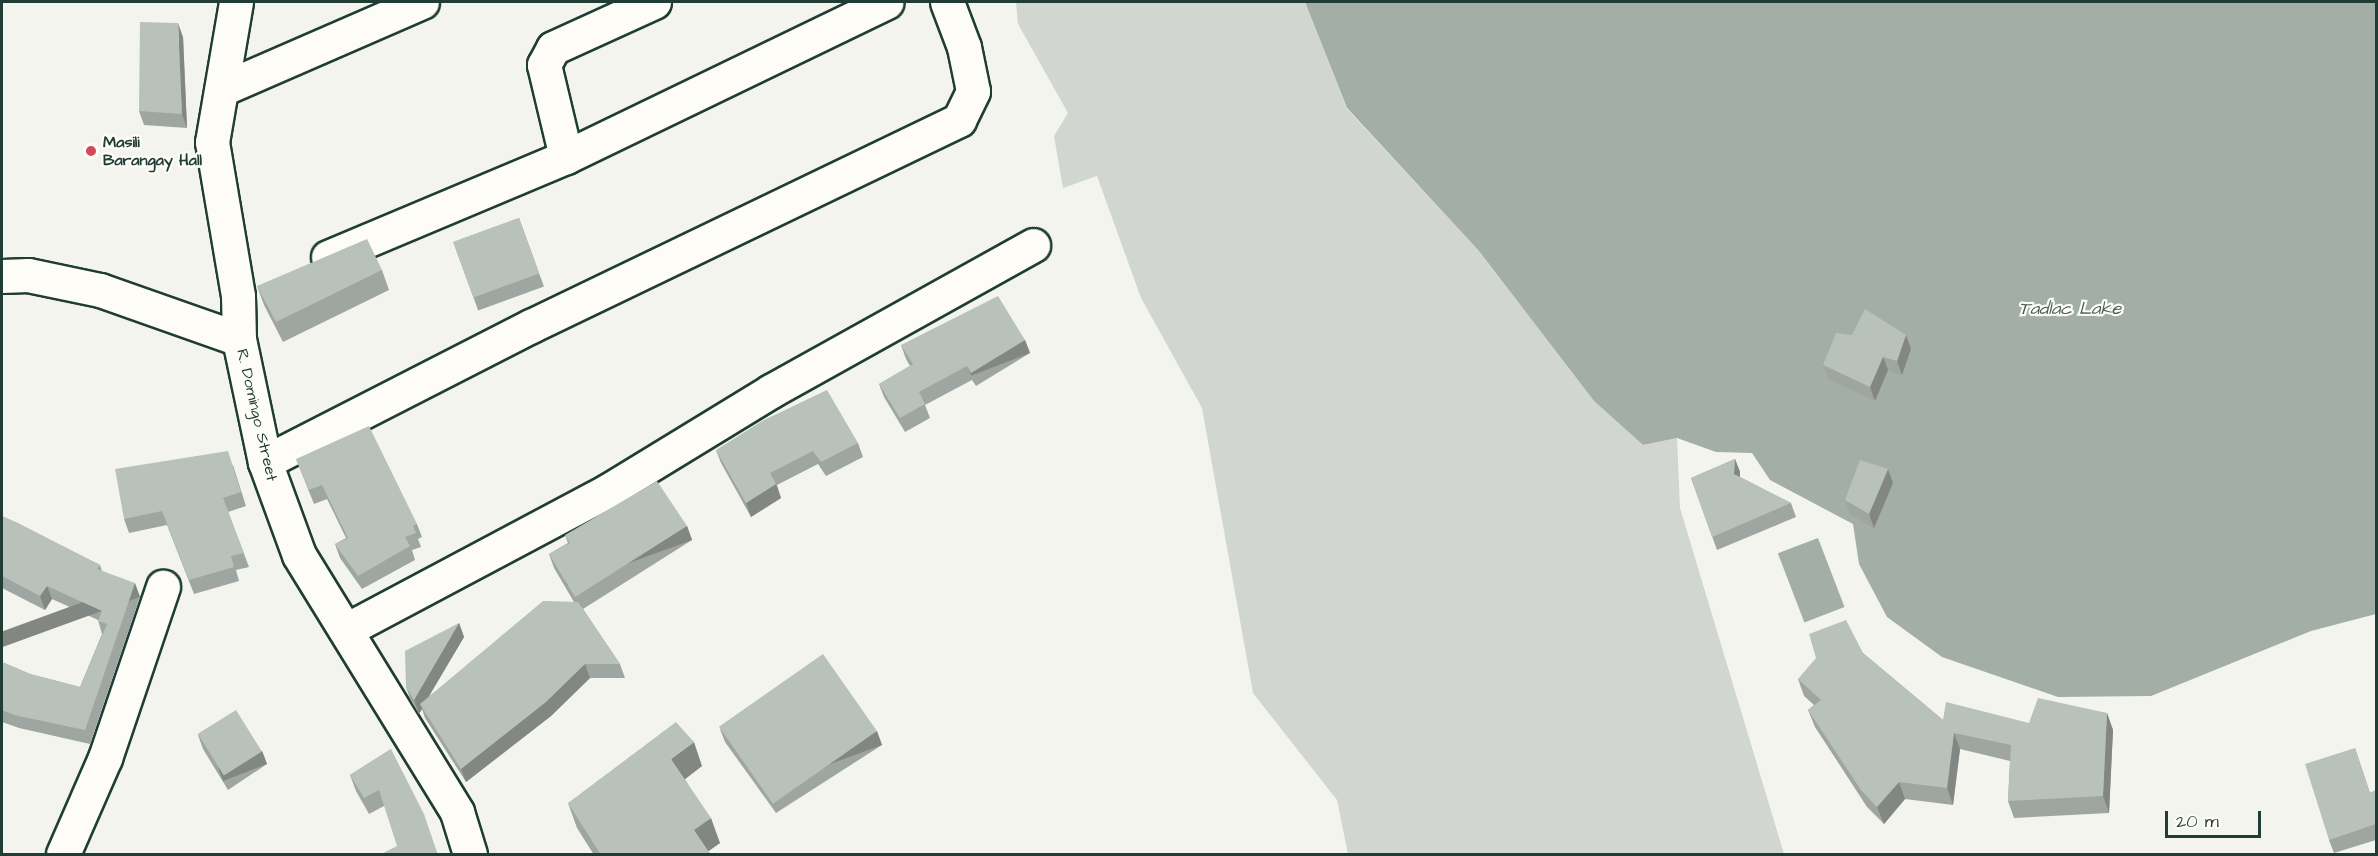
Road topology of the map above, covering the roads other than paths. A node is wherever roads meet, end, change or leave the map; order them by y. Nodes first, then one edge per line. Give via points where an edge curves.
1 (236, 2) edge
2 (422, 2) edge
3 (654, 2) edge
4 (886, 2) edge
5 (947, 2) edge
6 (222, 89) junction
7 (566, 158) junction
8 (1033, 245) dead end
9 (304, 268) edge
10 (2, 276) edge
11 (271, 282) edge
12 (238, 296) junction
13 (239, 339) junction
14 (265, 462) junction
15 (163, 587) dead end
16 (346, 630) junction
17 (63, 855) edge
18 (470, 855) edge

1 - 6 street, R. Domingo Street
2 - 6 street
3 - 7 street via 553,48 544,65
4 - 7 street
5 - 14 street via 964,47 973,91 959,120 531,326
6 - 12 street, R. Domingo Street via 212,142
7 - 9 street
8 - 16 street via 771,391 609,490
10 - 13 street via 28,275 100,290
11 - 12 street
12 - 13 street, R. Domingo Street
13 - 14 street, R. Domingo Street
14 - 16 street, R. Domingo Street via 299,555
15 - 17 street via 105,758
16 - 18 street, R. Domingo Street via 457,812

